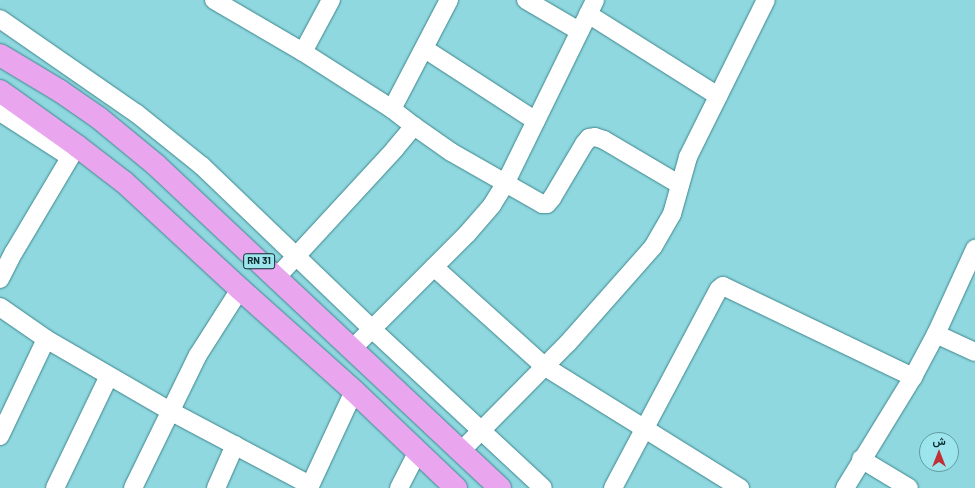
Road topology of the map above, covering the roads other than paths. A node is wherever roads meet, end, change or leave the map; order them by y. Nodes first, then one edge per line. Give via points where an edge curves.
1 (331, 0) edge
2 (526, 0) edge
3 (766, 0) edge
4 (218, 1) edge
5 (444, 2) edge
6 (591, 7) edge
7 (0, 19) edge
8 (579, 31) junction
9 (425, 49) junction
10 (303, 52) junction
11 (0, 55) edge
12 (78, 73) junction
13 (0, 91) edge
14 (60, 91) junction
15 (718, 96) junction
16 (392, 109) junction
17 (0, 112) edge
18 (536, 121) junction
19 (414, 126) junction
20 (74, 151) junction
21 (505, 184) junction
22 (680, 185) junction
23 (975, 249) edge
24 (296, 256) junction
25 (434, 267) junction
26 (277, 277) junction
27 (0, 279) edge
28 (240, 289) junction
29 (0, 307) edge
30 (372, 329) junction
31 (936, 334) junction
32 (46, 339) junction
33 (353, 348) junction
34 (975, 352) edge
35 (544, 366) junction
36 (109, 376) junction
37 (913, 377) junction
38 (354, 391) junction
39 (170, 411) junction
40 (645, 429) junction
41 (480, 430) junction
42 (0, 436) edge
43 (235, 445) junction
44 (418, 450) junction
45 (460, 452) junction
46 (861, 459) junction
47 (310, 487) edge
48 (55, 488) edge
49 (133, 488) edge
50 (216, 488) edge
51 (400, 488) edge
52 (456, 488) edge
53 (500, 488) edge
54 (543, 488) edge
55 (613, 488) edge
56 (740, 488) edge
57 (845, 488) edge
58 (909, 488) edge

1 - 10 street
2 - 8 street
3 - 15 street
4 - 10 street
5 - 9 street
6 - 8 street
6 - 15 street
7 - 12 street
8 - 18 street
9 - 16 street
9 - 18 street
10 - 16 street
11 - 14 highway, RN 31
12 - 14 street
12 - 24 street via 136,113 202,166
13 - 20 highway
14 - 26 highway, RN 31 via 99,118 156,165
15 - 22 street via 688,157
16 - 19 street
17 - 20 street
18 - 21 street
19 - 21 street via 451,152
19 - 24 street
20 - 27 street
20 - 28 highway via 124,182
21 - 22 street via 536,203 547,204 584,144 589,138 595,137
21 - 25 street via 492,205
22 - 35 street via 672,214 653,247 568,343
23 - 31 street
24 - 26 street
24 - 30 street
25 - 30 street
25 - 35 street
26 - 33 highway, RN 31
28 - 38 highway
28 - 39 street via 210,333
29 - 32 street
30 - 33 street
30 - 41 street
31 - 34 street
31 - 37 street
32 - 36 street
32 - 42 street
33 - 45 highway, RN 31
35 - 40 street
35 - 41 street
36 - 39 street
36 - 48 street
37 - 40 street via 723,286 719,289
37 - 46 street
38 - 44 highway
38 - 47 street
39 - 43 street
39 - 49 street
40 - 55 street
40 - 56 street
41 - 45 street
41 - 54 street
43 - 47 street
43 - 50 street
44 - 51 street
44 - 52 highway
45 - 53 highway, RN 31
46 - 57 street
46 - 58 street

